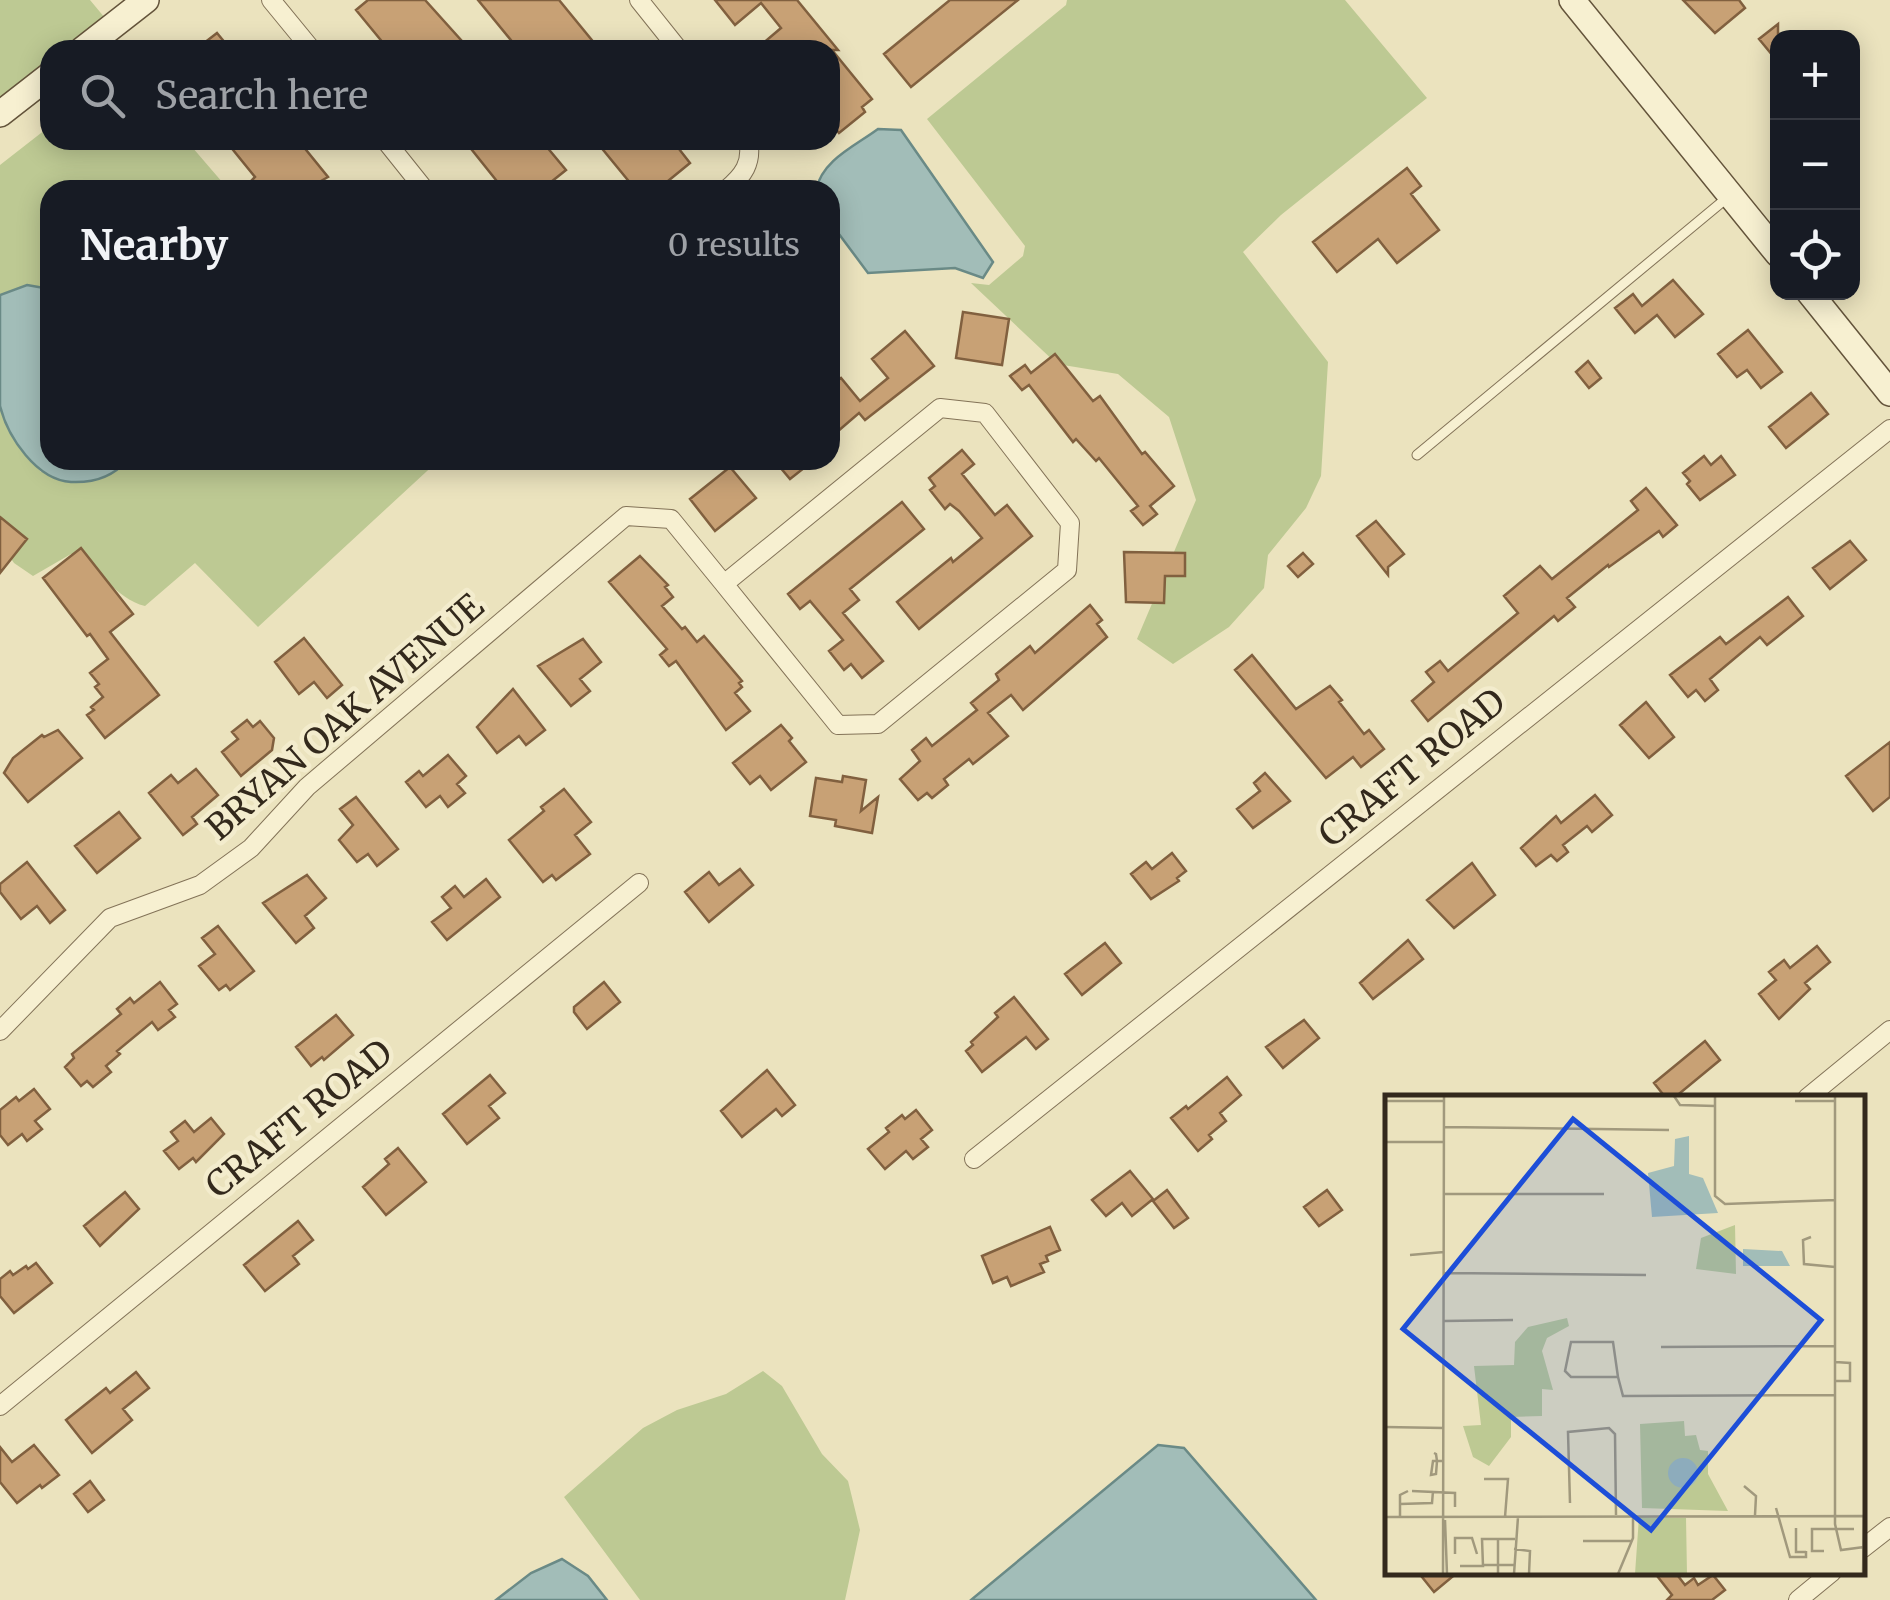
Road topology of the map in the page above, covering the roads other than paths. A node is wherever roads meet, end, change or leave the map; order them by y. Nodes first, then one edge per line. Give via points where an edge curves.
1 (272, 0) edge
2 (639, 0) edge
3 (1572, 0) edge
4 (142, 1) edge
5 (94, 40) edge
6 (304, 40) edge
7 (671, 40) edge
8 (40, 83) edge
9 (0, 114) edge
10 (392, 150) edge
11 (749, 150) edge
12 (417, 180) edge
13 (736, 180) edge
14 (1730, 195) junction
15 (1770, 244) edge
16 (1815, 300) edge
17 (1890, 393) edge
18 (1890, 429) edge
19 (1417, 455) dead end
20 (724, 584) junction
21 (639, 883) dead end
22 (0, 1030) edge
23 (1890, 1030) edge
24 (1811, 1095) edge
25 (974, 1159) dead end
26 (0, 1406) edge
27 (1890, 1527) edge
28 (1865, 1547) edge
29 (1828, 1575) edge
30 (1798, 1600) edge

1 - 6 street
2 - 7 street
3 - 14 street
4 - 5 street
8 - 9 street
10 - 12 street
11 - 13 street via 746,169
14 - 15 street
14 - 19 lane
16 - 17 street
18 - 25 street, CRAFT ROAD
20 - 20 street, BRYAN OAK AVENUE via 940,408 984,413 1070,523 1067,570 878,724 838,725
20 - 22 street, BRYAN OAK AVENUE via 671,519 626,516 307,788 251,848 200,885 110,918
21 - 26 street, CRAFT ROAD
23 - 24 street
27 - 28 street
29 - 30 street

